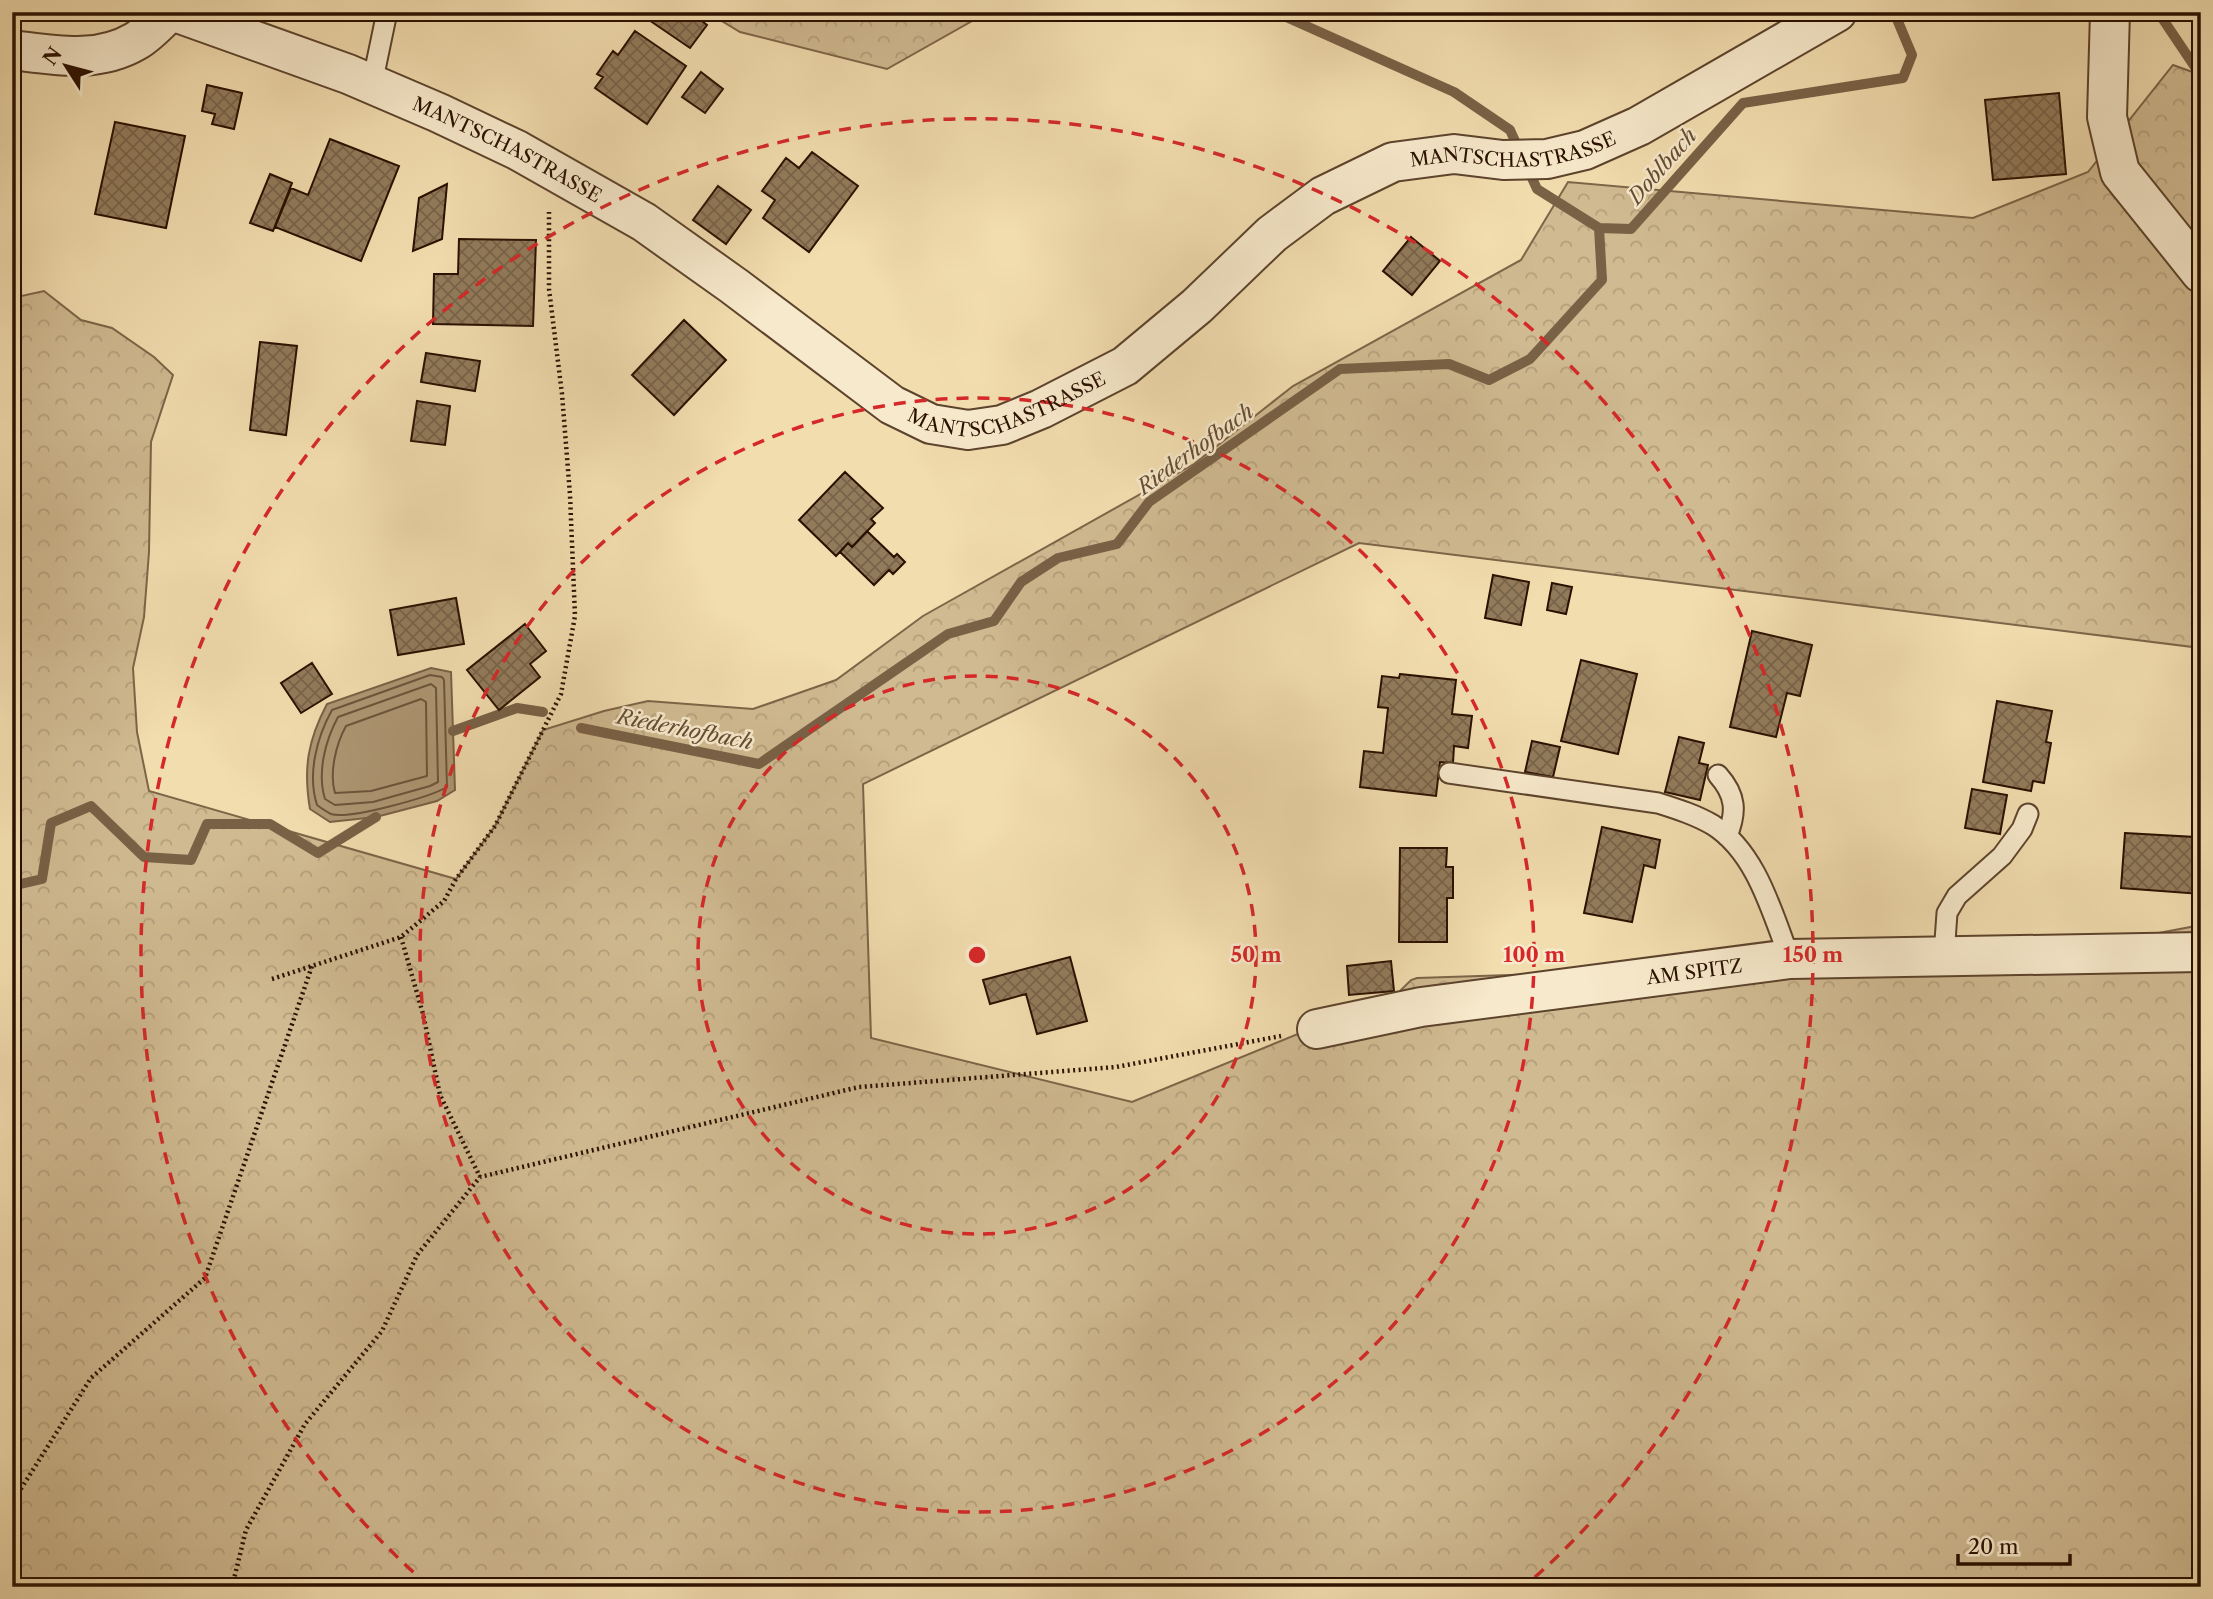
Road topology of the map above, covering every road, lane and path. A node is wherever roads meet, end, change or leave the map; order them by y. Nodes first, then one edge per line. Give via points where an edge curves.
1 (169, 12) edge
2 (175, 12) edge
3 (387, 12) edge
4 (1837, 12) edge
5 (2110, 12) edge
6 (12, 50) edge
7 (372, 84) junction
8 (550, 169) junction
9 (2201, 273) edge
10 (1449, 774) dead end
11 (1718, 775) dead end
12 (2028, 814) dead end
13 (1727, 836) junction
14 (401, 937) junction
15 (2201, 953) edge
16 (1944, 955) junction
17 (1790, 959) junction
18 (312, 965) junction
19 (272, 979) dead end
20 (1317, 1029) joint
21 (480, 1177) junction
22 (12, 1503) edge
23 (232, 1587) edge

1 - 6 street via 138,40 100,55 73,57
2 - 7 street, MANTSCHASTRASSE
3 - 7 lane
4 - 8 street, MANTSCHASTRASSE via 1639,126 1585,150 1548,159 1454,154 1393,162 1323,197 1272,234 1125,366 1002,425 968,430 931,424 892,405 644,222
5 - 9 street via 2107,117 2120,172
7 - 8 street, MANTSCHASTRASSE
8 - 14 path via 549,289 562,394 575,616 561,694 495,826 444,901
10 - 13 lane via 1658,803 1691,814
11 - 13 lane via 1735,811
12 - 16 lane via 2001,856 1957,896 1947,913
13 - 17 lane via 1745,854
14 - 18 path
14 - 21 path via 440,1095
15 - 16 street, AM SPITZ
16 - 17 street, AM SPITZ
17 - 20 street, AM SPITZ via 1421,1007
18 - 19 path
18 - 22 path via 205,1278 90,1378
20 - 21 path via 1115,1067 859,1087
21 - 23 path via 417,1255 382,1331 305,1424 246,1530

